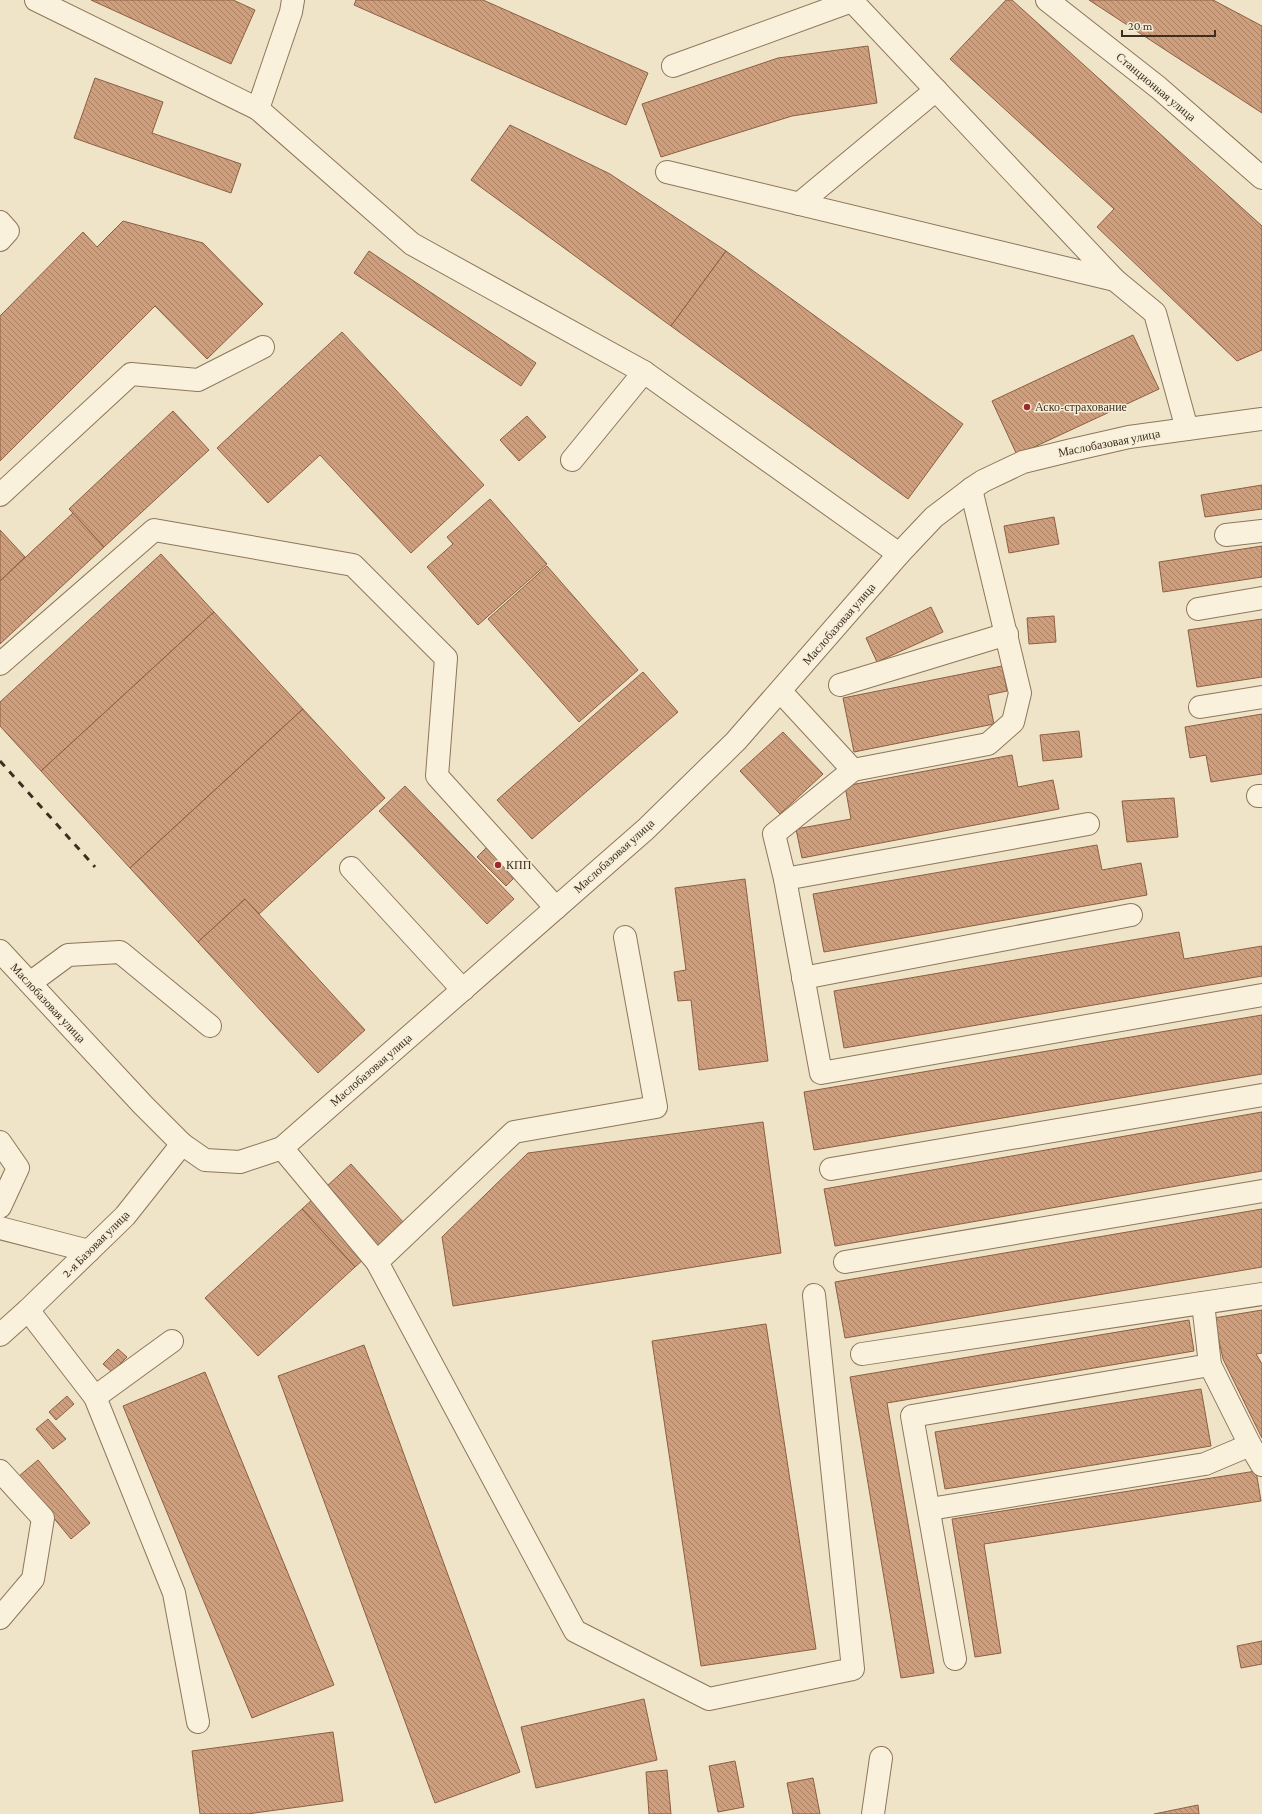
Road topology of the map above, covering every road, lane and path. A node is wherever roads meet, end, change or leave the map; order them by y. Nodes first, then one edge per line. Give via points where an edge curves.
1 (36, 0) edge
2 (293, 0) edge
3 (1047, 0) edge
4 (673, 66) dead end
5 (936, 90) junction
6 (258, 109) junction
7 (667, 172) dead end
8 (1262, 178) edge
9 (799, 204) junction
10 (0, 222) edge
11 (0, 240) edge
12 (1115, 280) junction
13 (263, 347) dead end
14 (644, 372) junction
15 (1262, 419) edge
16 (1187, 429) junction
17 (572, 460) dead end
18 (971, 489) junction
19 (0, 495) edge
20 (1262, 531) edge
21 (1226, 535) dead end
22 (899, 554) junction
23 (1262, 598) edge
24 (1198, 609) dead end
25 (1007, 634) junction
26 (0, 664) edge
27 (840, 685) dead end
28 (781, 692) junction
29 (1262, 697) edge
30 (1200, 707) dead end
31 (853, 770) junction
32 (1088, 824) dead end
33 (351, 868) dead end
34 (785, 879) junction
35 (556, 908) junction
36 (1131, 915) dead end
37 (625, 937) dead end
38 (0, 951) edge
39 (803, 978) junction
40 (30, 983) junction
41 (463, 990) junction
42 (1262, 995) edge
43 (210, 1026) dead end
44 (1262, 1095) edge
45 (0, 1142) edge
46 (182, 1144) junction
47 (282, 1148) junction
48 (831, 1169) dead end
49 (1262, 1191) edge
50 (0, 1207) edge
51 (0, 1228) edge
52 (89, 1251) junction
53 (377, 1262) junction
54 (845, 1262) dead end
55 (1262, 1294) edge
56 (814, 1295) dead end
57 (1204, 1303) junction
58 (28, 1310) junction
59 (0, 1335) edge
60 (172, 1341) dead end
61 (862, 1354) dead end
62 (1210, 1365) junction
63 (96, 1397) junction
64 (1250, 1445) junction
65 (1262, 1465) edge
66 (0, 1471) edge
67 (930, 1509) junction
68 (0, 1618) edge
69 (955, 1659) dead end
70 (198, 1722) dead end
71 (881, 1758) dead end
72 (873, 1814) edge

1 - 6 street
2 - 6 street
3 - 8 street, Станционная улица via 1159,88
4 - 5 street via 852,1
5 - 9 street
5 - 12 street
6 - 14 street via 412,244
7 - 9 street
9 - 12 street
10 - 11 street via 8,231
12 - 16 street via 1155,313
13 - 19 street via 198,380 131,374
14 - 17 street
14 - 22 street
15 - 16 street, Маслобазовая улица
16 - 18 street, Маслобазовая улица via 1129,437 1023,462 983,480
18 - 22 street, Маслобазовая улица via 934,517
18 - 25 street
20 - 21 street
22 - 28 street, Маслобазовая улица
23 - 24 street
25 - 27 street
25 - 31 street via 1020,693 1013,722 988,744
26 - 35 street via 154,530 353,564 446,658 437,776
28 - 31 street
28 - 35 street, Маслобазовая улица via 736,741 646,829
29 - 30 street
31 - 34 street via 774,834
32 - 34 street
33 - 41 street
34 - 39 street
35 - 41 street, Маслобазовая улица
36 - 39 street
37 - 53 street via 656,1107 514,1132
38 - 40 street, Маслобазовая улица
39 - 42 street via 821,1073
40 - 43 street via 68,955 120,952
40 - 46 street, Маслобазовая улица
41 - 47 street, Маслобазовая улица
44 - 48 street
45 - 50 street via 18,1168
46 - 47 street, Маслобазовая улица via 205,1160 240,1162
46 - 52 street, 2-я Базовая улица via 125,1216
47 - 53 street
49 - 54 street
51 - 52 street
52 - 58 street, 2-я Базовая улица
53 - 56 street via 575,1631 709,1699 853,1669
55 - 57 street
57 - 61 street
57 - 62 street
58 - 59 street, 2-я Базовая улица
58 - 63 street
60 - 63 street
62 - 64 street
62 - 67 street via 912,1416
63 - 70 street via 174,1593
64 - 65 street
64 - 67 street via 1205,1464
66 - 68 street via 43,1518 33,1579
67 - 69 street
71 - 72 street

